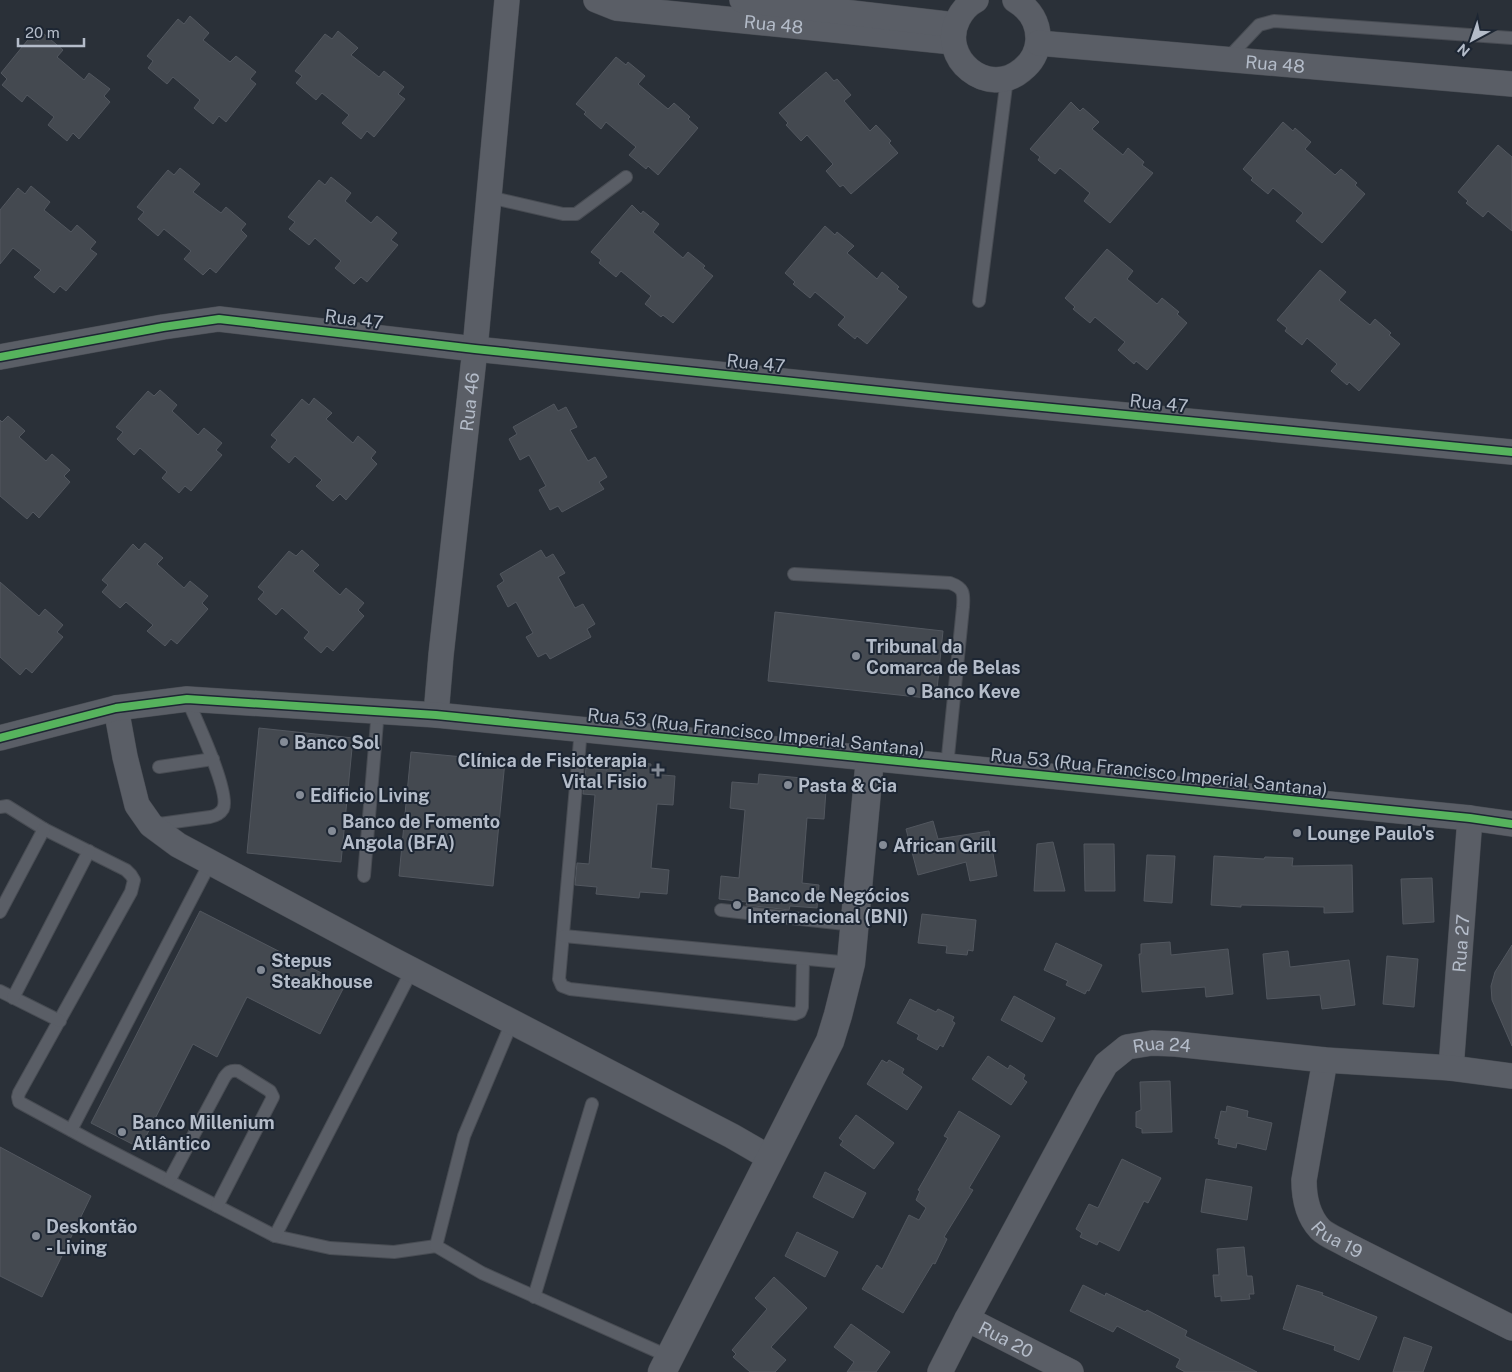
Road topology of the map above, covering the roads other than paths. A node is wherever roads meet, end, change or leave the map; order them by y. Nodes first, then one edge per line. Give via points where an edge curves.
1 (507, 0) edge
2 (596, 0) edge
3 (976, 0) edge
4 (1020, 2) edge
5 (754, 9) edge
6 (954, 33) junction
7 (1512, 38) edge
8 (1038, 43) junction
9 (1227, 59) junction
10 (1007, 78) junction
11 (1512, 84) edge
12 (626, 177) dead end
13 (489, 197) junction
14 (979, 301) dead end
15 (475, 349) junction
16 (0, 356) edge
17 (1512, 452) edge
18 (794, 574) dead end
19 (187, 699) junction
20 (116, 708) junction
21 (378, 710) junction
22 (436, 714) junction
23 (581, 729) junction
24 (0, 738) edge
25 (870, 758) junction
26 (213, 760) junction
27 (947, 766) junction
28 (159, 767) dead end
29 (0, 807) edge
30 (1470, 818) junction
31 (1512, 824) edge
32 (151, 825) junction
33 (44, 829) junction
34 (88, 851) junction
35 (210, 863) junction
36 (364, 876) dead end
37 (721, 910) dead end
38 (0, 912) edge
39 (854, 925) junction
40 (564, 936) junction
41 (803, 959) junction
42 (851, 963) junction
43 (412, 970) junction
44 (0, 991) edge
45 (13, 998) junction
46 (60, 1021) junction
47 (512, 1022) junction
48 (1325, 1060) junction
49 (1451, 1068) junction
50 (1512, 1076) edge
51 (592, 1104) dead end
52 (71, 1130) junction
53 (770, 1158) junction
54 (169, 1181) junction
55 (217, 1206) junction
56 (275, 1236) junction
57 (436, 1246) junction
58 (534, 1296) junction
59 (967, 1319) junction
60 (1512, 1328) edge
61 (666, 1364) edge
62 (940, 1372) edge
63 (1071, 1372) edge

1 - 13 street, Rua 46
2 - 5 street, Rua 48 via 616,8
3 - 6 street via 961,12
4 - 8 street via 1038,29
5 - 6 street, Rua 48
6 - 10 street via 957,54 973,74 998,80
7 - 9 lane via 1274,21 1259,25
8 - 9 street, Rua 48
8 - 10 street via 1029,64
9 - 11 street, Rua 48
10 - 14 lane
12 - 13 lane via 576,214
13 - 15 street, Rua 46
15 - 16 street, Rua 47 via 219,319
15 - 17 street, Rua 47
15 - 22 street, Rua 46
18 - 27 lane via 959,586 963,607
19 - 20 street, Rua 53 (Rua Francisco Imperial Santana)
19 - 21 street, Rua 53 (Rua Francisco Imperial Santana)
19 - 26 lane
20 - 24 street, Rua 53 (Rua Francisco Imperial Santana)
20 - 32 street via 137,805
21 - 22 street, Rua 53 (Rua Francisco Imperial Santana)
21 - 36 lane
22 - 23 street, Rua 53 (Rua Francisco Imperial Santana)
23 - 25 street, Rua 53 (Rua Francisco Imperial Santana)
23 - 40 lane
25 - 27 street, Rua 53 (Rua Francisco Imperial Santana)
25 - 39 street
26 - 28 lane
26 - 32 lane via 224,796 223,810 210,817
27 - 30 street, Rua 53 (Rua Francisco Imperial Santana)
29 - 33 lane via 7,806
30 - 31 street, Rua 53 (Rua Francisco Imperial Santana)
30 - 49 street, Rua 27
32 - 35 street
33 - 34 lane
33 - 38 lane
34 - 45 lane
34 - 46 lane via 126,870 134,880 131,892
35 - 43 street
35 - 52 lane
37 - 39 lane
39 - 42 street
40 - 41 lane
40 - 41 lane via 560,979 566,988 795,1014 802,1007
41 - 42 lane
42 - 53 street via 830,1041
43 - 47 street
43 - 56 lane
44 - 45 lane
45 - 46 lane
46 - 52 lane via 18,1097 19,1102
47 - 53 street
47 - 57 lane via 464,1136
48 - 49 street, Rua 24
48 - 59 street, Rua 24 via 1176,1044 1127,1047 1106,1064
48 - 60 street, Rua 19 via 1304,1180 1304,1194 1313,1220 1321,1230 1348,1245
49 - 50 street, Rua 24
51 - 58 lane
52 - 54 lane
53 - 61 street
54 - 55 lane
54 - 55 lane via 224,1078 232,1070 238,1071 270,1091 273,1097
55 - 56 lane
56 - 57 lane via 330,1248 394,1252
57 - 58 lane via 482,1273
58 - 61 lane
59 - 62 street, Rua 24
59 - 63 street, Rua 20

